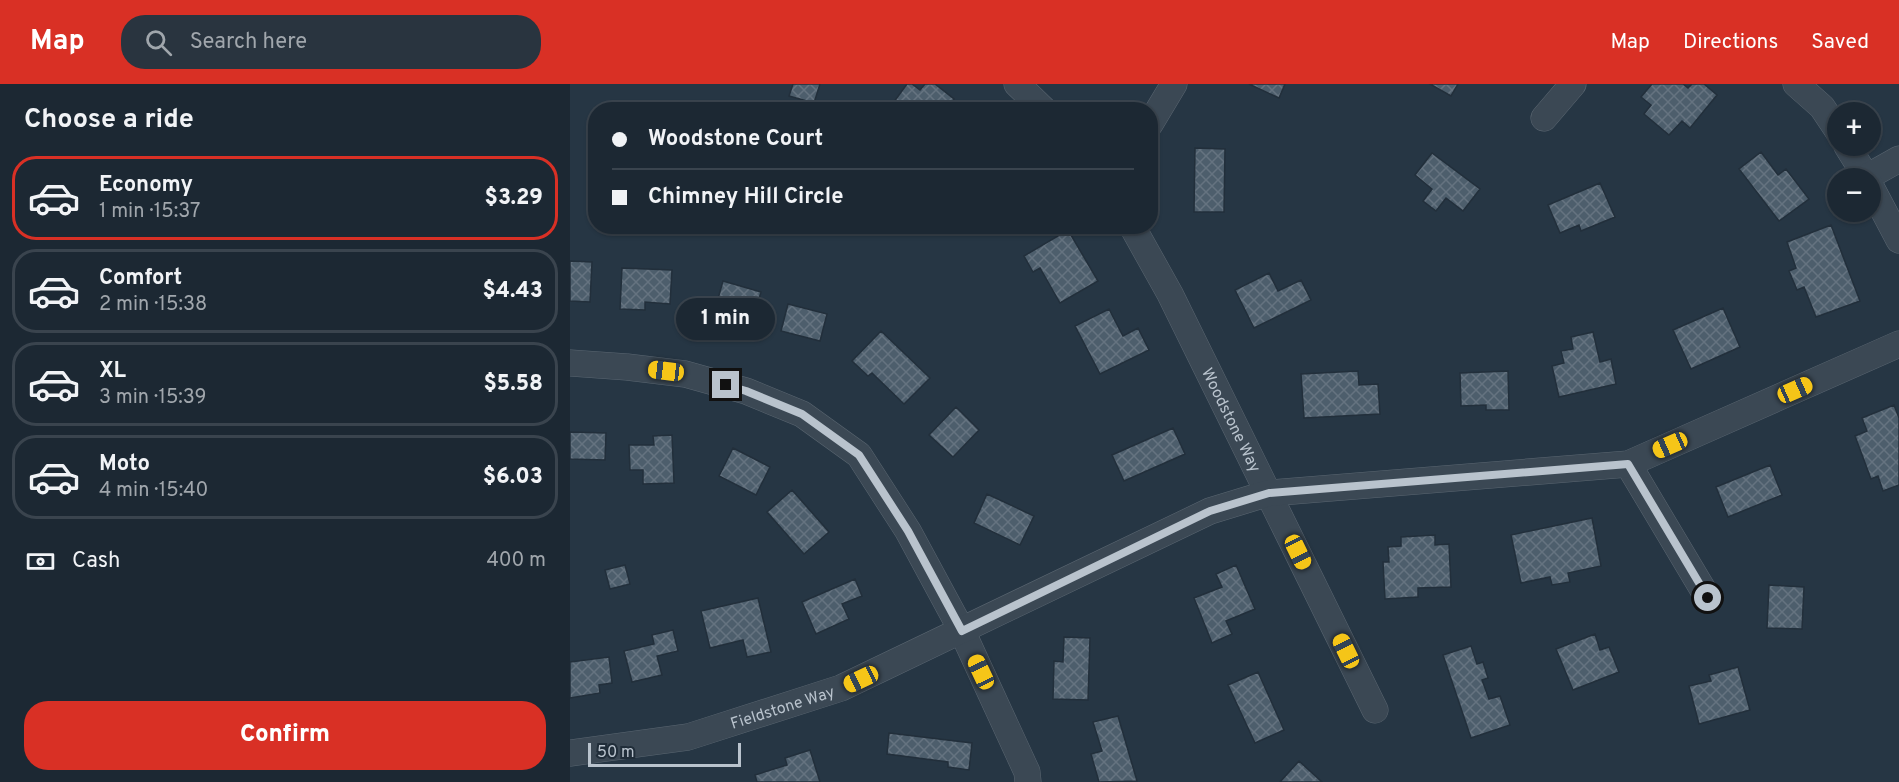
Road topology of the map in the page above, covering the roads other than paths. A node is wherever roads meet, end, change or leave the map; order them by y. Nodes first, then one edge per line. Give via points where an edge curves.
1 (1017, 84) edge
2 (1174, 84) edge
3 (1573, 84) edge
4 (1796, 84) edge
5 (1036, 102) edge
6 (1158, 111) edge
7 (1827, 114) edge
8 (1544, 118) dead end
9 (1899, 159) edge
10 (1881, 171) edge
11 (1881, 205) edge
12 (1136, 234) edge
13 (1899, 240) edge
14 (1899, 344) edge
15 (570, 363) edge
16 (1628, 464) junction
17 (1269, 493) junction
18 (1708, 598) dead end
19 (962, 631) junction
20 (1375, 710) dead end
21 (570, 753) edge
22 (1029, 782) edge

1 - 5 street
2 - 6 street
3 - 8 street
4 - 7 street
9 - 10 street
11 - 13 street
12 - 17 street, Woodstone Way
14 - 16 street, Fieldstone Way
15 - 19 street via 685,374 746,391 802,414 859,455 908,531
16 - 17 street, Fieldstone Way
16 - 18 street
17 - 19 street, Fieldstone Way via 1210,511
17 - 20 street, Woodstone Way
19 - 21 street, Fieldstone Way via 841,688 700,734
19 - 22 street via 1028,772

